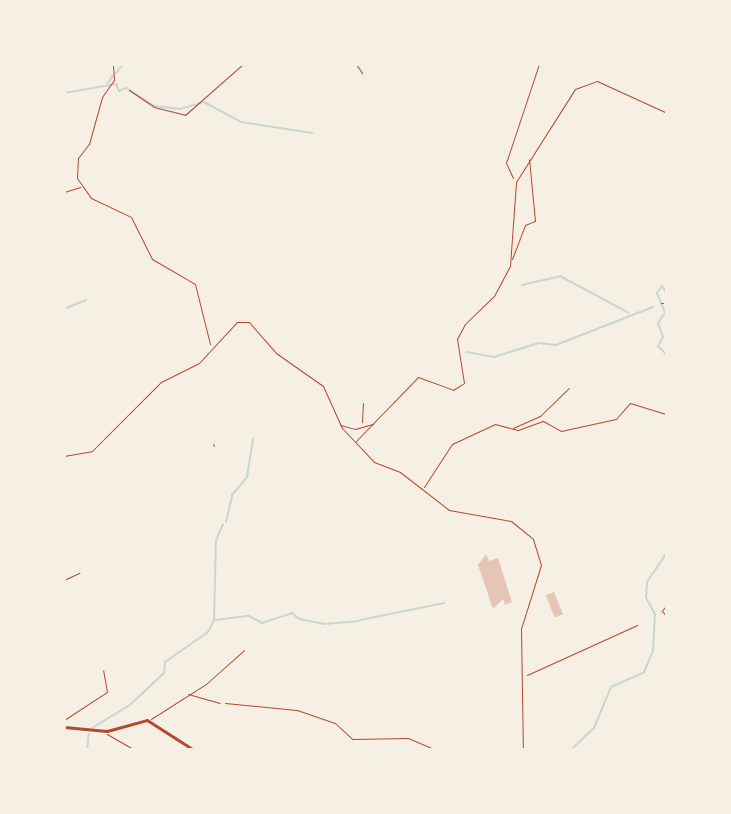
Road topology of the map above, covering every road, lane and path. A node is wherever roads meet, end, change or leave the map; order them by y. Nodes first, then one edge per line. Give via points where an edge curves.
1 (113, 64) edge
2 (243, 64) edge
3 (356, 64) edge
4 (539, 64) edge
5 (362, 73) dead end
6 (129, 90) dead end
7 (667, 113) edge
8 (89, 144) junction
9 (91, 151) dead end
10 (529, 159) junction
11 (77, 178) junction
12 (516, 182) junction
13 (74, 186) junction
14 (81, 187) junction
15 (64, 192) edge
16 (512, 259) junction
17 (212, 346) junction
18 (569, 388) dead end
19 (363, 403) dead end
20 (667, 414) edge
21 (376, 423) junction
22 (340, 425) junction
23 (361, 428) junction
24 (513, 428) junction
25 (354, 443) junction
26 (64, 456) edge
27 (423, 489) junction
28 (79, 573) dead end
29 (64, 580) edge
30 (667, 604) edge
31 (667, 617) edge
32 (637, 625) dead end
33 (244, 650) dead end
34 (103, 670) dead end
35 (519, 674) junction
36 (188, 694) junction
37 (220, 703) joint
38 (64, 720) edge
39 (149, 721) junction
40 (64, 727) edge
41 (107, 731) junction
42 (135, 750) edge
43 (194, 750) edge
44 (436, 750) edge
45 (523, 750) edge

1 - 8 street via 113,83 97,108
2 - 6 path via 185,115 154,107
3 - 5 path
4 - 12 path via 506,163
7 - 10 street via 606,84 587,81 573,91
8 - 9 street
8 - 11 street via 78,158
10 - 12 street
10 - 16 street via 535,221 525,225
11 - 13 street
11 - 14 street
12 - 16 street
13 - 14 street
13 - 15 street
14 - 17 street via 91,198 131,217 152,259 195,284
16 - 21 street via 494,296 460,332 464,383 455,390 418,377
17 - 22 street via 237,322 249,322 276,353 323,386
17 - 26 street via 199,363 161,382 92,451
18 - 24 street via 540,416
19 - 23 path
20 - 24 street via 630,403 616,419 599,424 576,424 561,431 539,421
21 - 23 street
21 - 25 street
22 - 23 street
22 - 25 street
24 - 27 street via 495,424 452,444
25 - 27 street via 374,462
27 - 35 street via 454,512 515,523 536,544 541,565 522,620
28 - 29 street
30 - 31 street via 662,611
32 - 35 path via 544,671
33 - 36 street
34 - 38 street via 107,692
35 - 45 street
36 - 37 street
36 - 39 street
37 - 44 path via 297,710 335,723 352,739 408,738
39 - 41 main road
39 - 43 main road
40 - 41 main road
41 - 42 street

